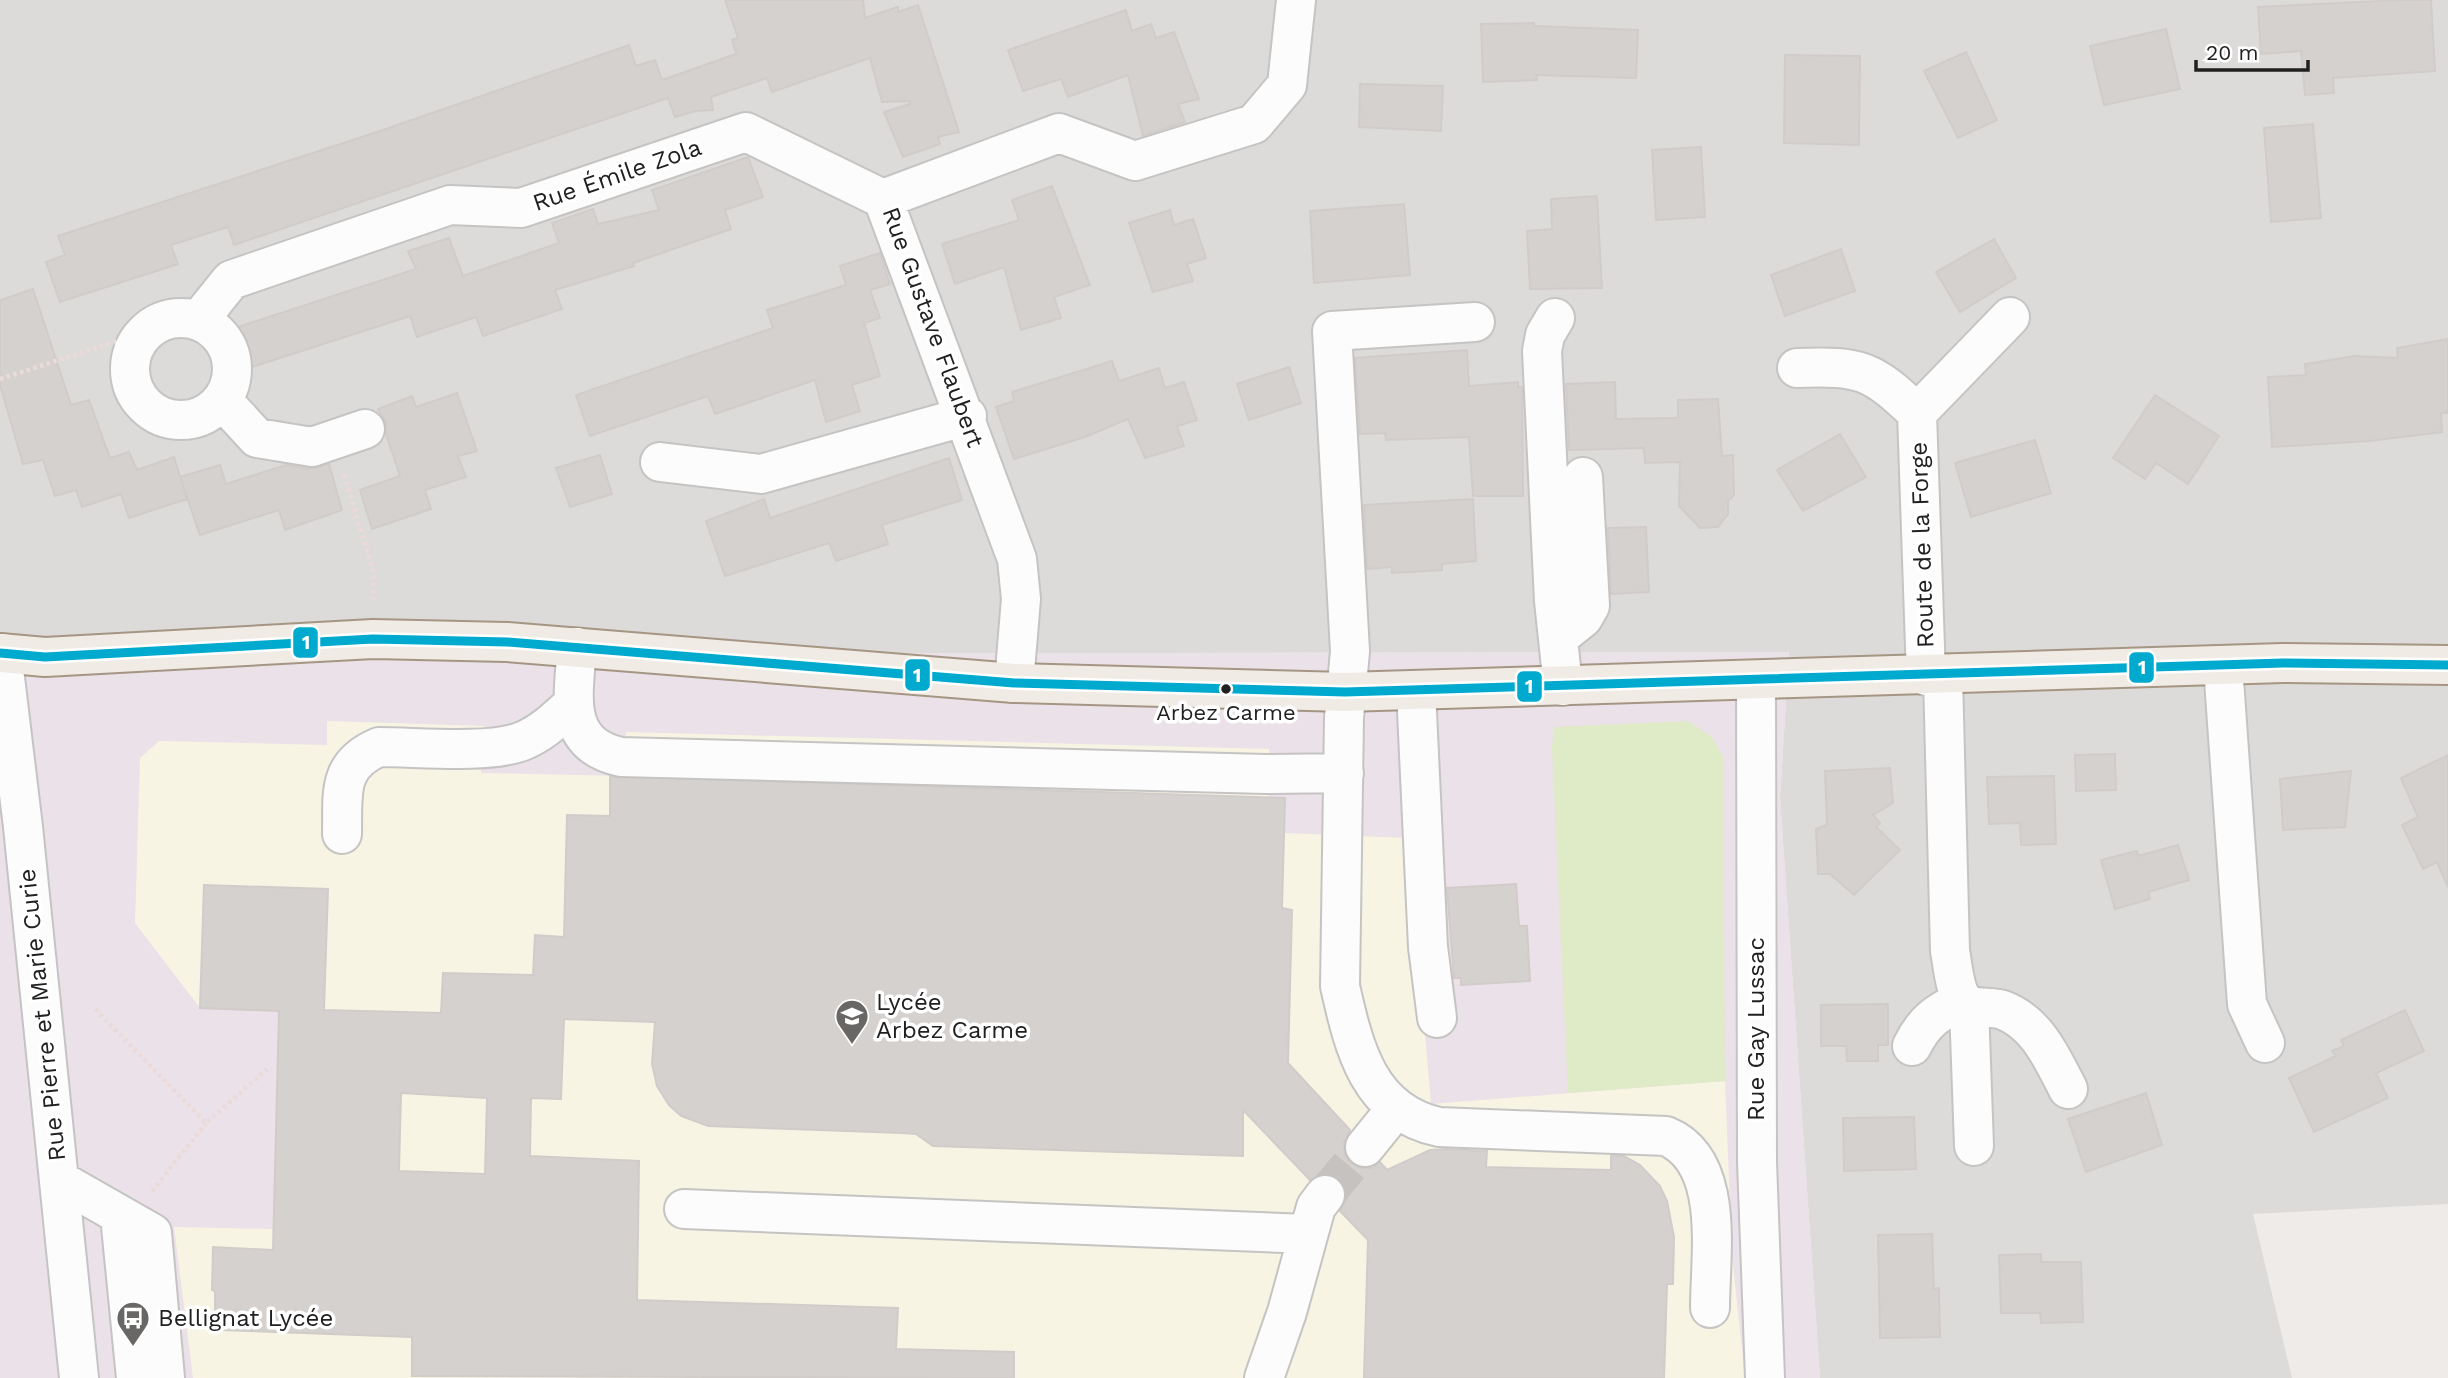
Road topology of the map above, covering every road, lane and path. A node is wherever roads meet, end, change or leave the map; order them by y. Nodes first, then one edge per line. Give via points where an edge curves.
1 (1296, 0) edge
2 (883, 199) junction
3 (2010, 317) dead end
4 (1555, 318) dead end
5 (198, 321) junction
6 (1475, 322) dead end
7 (145, 332) junction
8 (1797, 368) dead end
9 (0, 379) edge
10 (222, 400) junction
11 (1917, 413) junction
12 (967, 416) junction
13 (349, 435) joint
14 (660, 462) dead end
15 (1583, 477) dead end
16 (1558, 638) junction
17 (373, 639) junction
18 (577, 647) junction
19 (1, 653) edge
20 (2448, 665) edge
21 (2223, 666) junction
22 (1935, 676) junction
23 (1756, 680) junction
24 (1014, 683) junction
25 (1563, 686) junction
26 (1416, 690) junction
27 (1345, 692) junction
28 (573, 704) junction
29 (1344, 773) junction
30 (342, 834) dead end
31 (1972, 1004) junction
32 (95, 1009) dead end
33 (1437, 1018) dead end
34 (2265, 1043) dead end
35 (1912, 1046) dead end
36 (267, 1069) dead end
37 (2068, 1088) dead end
38 (1395, 1110) junction
39 (206, 1123) junction
40 (1974, 1146) dead end
41 (1366, 1147) tunnel mouth
42 (59, 1180) junction
43 (1325, 1195) tunnel mouth
44 (684, 1209) dead end
45 (130, 1221) junction
46 (1308, 1234) junction
47 (1710, 1308) dead end
48 (79, 1378) edge
49 (136, 1378) edge
50 (165, 1378) edge
51 (1264, 1378) edge
52 (1765, 1378) edge

1 - 2 street, Rue Gustave Flaubert via 1287,85 1254,124 1135,161 1059,133
2 - 5 street, Rue Émile Zola via 746,132 521,208 450,205 232,280
2 - 12 street, Rue Gustave Flaubert
3 - 11 street
4 - 16 street via 1542,351
5 - 7 street via 170,319
5 - 10 street via 223,340 230,354 230,386
6 - 27 street via 1332,331 1350,651
7 - 9 path
7 - 10 street via 135,346 131,371 137,395 147,408 162,417 187,420 210,411
8 - 11 street via 1861,371 1879,378
10 - 13 street via 257,438 312,447
11 - 22 street, Route de la Forge
12 - 14 street via 761,474
12 - 24 street, Rue Gustave Flaubert via 1017,559 1021,599
13 - 17 path via 373,571
15 - 16 street via 1590,606 1583,618
16 - 25 street
17 - 18 main road, Route de la Forge
17 - 19 main road, Route de la Forge via 45,657
18 - 24 main road, Route de la Forge
18 - 28 street
19 - 42 street, Rue Pierre et Marie Curie
20 - 21 main road, Route de la Forge
21 - 22 main road, Route de la Forge
21 - 34 street via 2247,1004
22 - 23 main road, Route de la Forge
22 - 31 street via 1950,951
23 - 25 main road, Route de la Forge
23 - 52 street, Rue Gay Lussac via 1756,1162
24 - 27 main road, Route de la Forge
25 - 26 main road, Route de la Forge
26 - 27 main road, Route de la Forge
26 - 33 street via 1428,947
27 - 29 street
28 - 29 street via 574,717 587,740 607,754 621,757
28 - 30 street via 540,731 501,747 379,747 368,752 345,777
29 - 38 street via 1340,986 1358,1049 1381,1096
31 - 35 street via 1930,1017
31 - 37 street via 2001,1009 2034,1031
31 - 40 street
32 - 39 path
36 - 39 path
38 - 41 street
38 - 47 street via 1417,1123 1439,1128 1666,1136 1681,1142 1698,1162 1707,1184
39 - 45 path
42 - 45 street
42 - 48 street, Rue Pierre et Marie Curie
43 - 46 street
44 - 46 street
45 - 49 street
45 - 50 street via 152,1233
46 - 51 street

